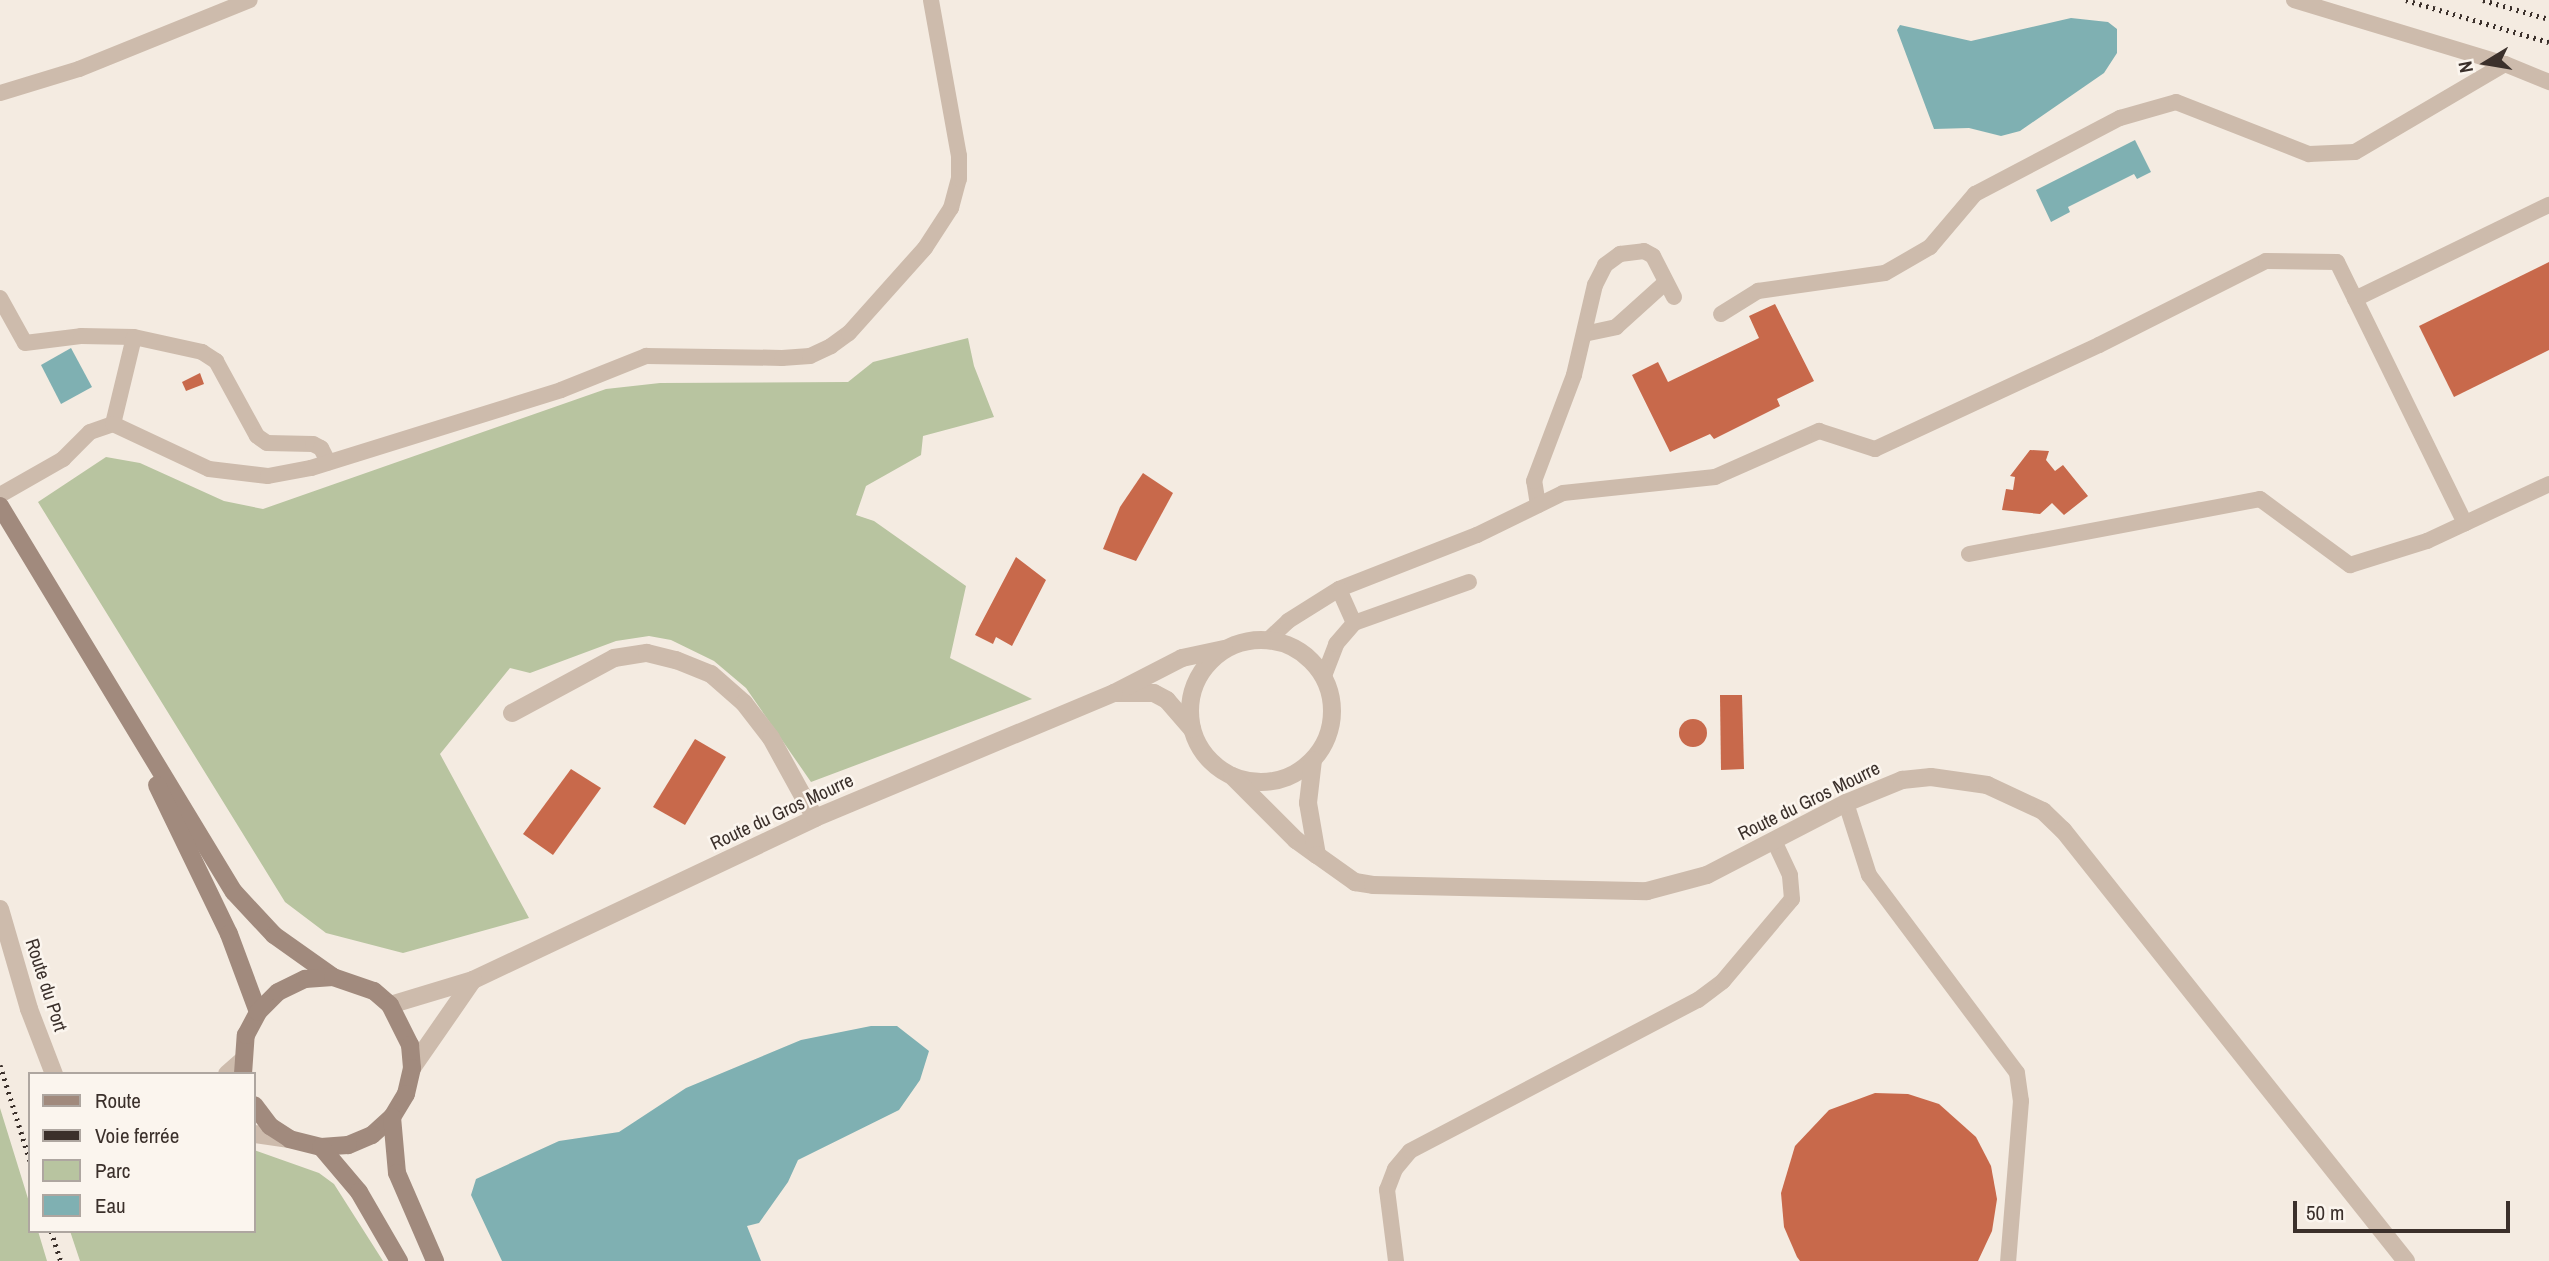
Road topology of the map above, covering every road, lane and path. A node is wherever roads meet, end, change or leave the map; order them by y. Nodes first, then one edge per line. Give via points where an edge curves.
1 (250, 0) edge
2 (931, 0) edge
3 (2294, 0) edge
4 (2505, 64) junction
5 (2549, 82) edge
6 (0, 93) edge
7 (2549, 205) edge
8 (1666, 282) junction
9 (1674, 297) dead end
10 (0, 298) edge
11 (2355, 299) junction
12 (1721, 314) dead end
13 (1584, 334) junction
14 (134, 337) junction
15 (113, 424) junction
16 (328, 462) junction
17 (2549, 484) edge
18 (0, 495) edge
19 (1538, 505) junction
20 (0, 506) edge
21 (2465, 523) junction
22 (1969, 554) dead end
23 (1469, 582) dead end
24 (1339, 589) junction
25 (1353, 623) junction
26 (1269, 639) junction
27 (1224, 649) junction
28 (1324, 676) junction
29 (1114, 693) junction
30 (512, 713) dead end
31 (125, 715) junction
32 (1192, 729) junction
33 (1313, 760) junction
34 (1232, 776) junction
35 (1846, 803) junction
36 (815, 818) junction
37 (1774, 840) junction
38 (1317, 855) junction
39 (0, 909) edge
40 (333, 977) junction
41 (472, 980) junction
42 (390, 1005) junction
43 (258, 1012) junction
44 (243, 1067) edge
45 (412, 1068) junction
46 (53, 1072) edge
47 (256, 1108) edge
48 (392, 1117) junction
49 (256, 1134) edge
50 (290, 1139) junction
51 (321, 1147) junction
52 (399, 1261) edge
53 (435, 1261) edge
54 (1396, 1261) edge
55 (2008, 1261) edge
56 (2406, 1261) edge

1 - 6 lane via 79,69
2 - 16 lane via 959,179 951,208 925,248 849,333 810,356 646,356 561,390
3 - 4 lane
4 - 5 lane
4 - 12 lane via 2355,152 2309,154 2176,102 2120,118 1975,194 1930,247 1885,272 1758,291
7 - 11 lane
8 - 9 lane
8 - 13 lane via 1616,327
8 - 13 lane via 1653,256 1644,251 1620,254 1605,265 1595,285
10 - 14 lane via 25,343 81,336
11 - 19 lane via 2337,262 2266,261 1875,449 1819,431 1715,477 1563,493
11 - 21 lane
13 - 19 lane via 1574,375 1534,481
14 - 15 lane
14 - 16 lane via 202,352 216,361 257,436 267,443 313,444 321,448
15 - 16 lane via 209,469 243,477
15 - 18 lane via 90,432 63,459
17 - 21 lane
19 - 24 lane
20 - 31 street
21 - 22 lane via 2427,541 2350,565 2260,499
23 - 25 lane
24 - 25 lane
24 - 26 lane via 1288,621
25 - 28 lane via 1336,644
26 - 27 street, Route du Gros Mourre
26 - 28 street via 1291,645
27 - 29 street, Route du Gros Mourre via 1182,658
27 - 32 street via 1207,664 1195,684
28 - 33 street via 1332,720 1326,742
29 - 32 street, Route du Gros Mourre via 1154,693 1167,700
29 - 36 street, Route du Gros Mourre
30 - 36 street via 614,659 646,653 676,660 711,674 744,703 771,738
31 - 40 street via 234,892 274,935
31 - 43 street via 229,934
32 - 34 street, Route du Gros Mourre via 1200,748
33 - 34 street via 1274,781
33 - 38 street via 1308,803
34 - 38 street, Route du Gros Mourre
35 - 37 street, Route du Gros Mourre
35 - 55 lane via 1869,875 2017,1073 2021,1101
35 - 56 street, Route du Gros Mourre via 1902,780 1931,777 1987,785 2043,811 2063,830
36 - 41 street, Route du Gros Mourre
37 - 38 street, Route du Gros Mourre via 1678,886 1613,892 1373,885 1356,882
37 - 54 lane via 1790,874 1792,899 1723,981 1698,1000 1410,1151 1395,1168 1387,1190
39 - 46 street, Route du Port
40 - 42 street via 354,981
40 - 43 street via 304,979 278,992
41 - 42 street, Route du Gros Mourre
41 - 45 street
42 - 45 street via 410,1045
43 - 44 street via 246,1035
45 - 48 street
47 - 50 street via 270,1126
48 - 51 street via 372,1135 348,1145
48 - 53 street via 397,1173
49 - 50 street
50 - 51 street
51 - 52 street via 359,1192

